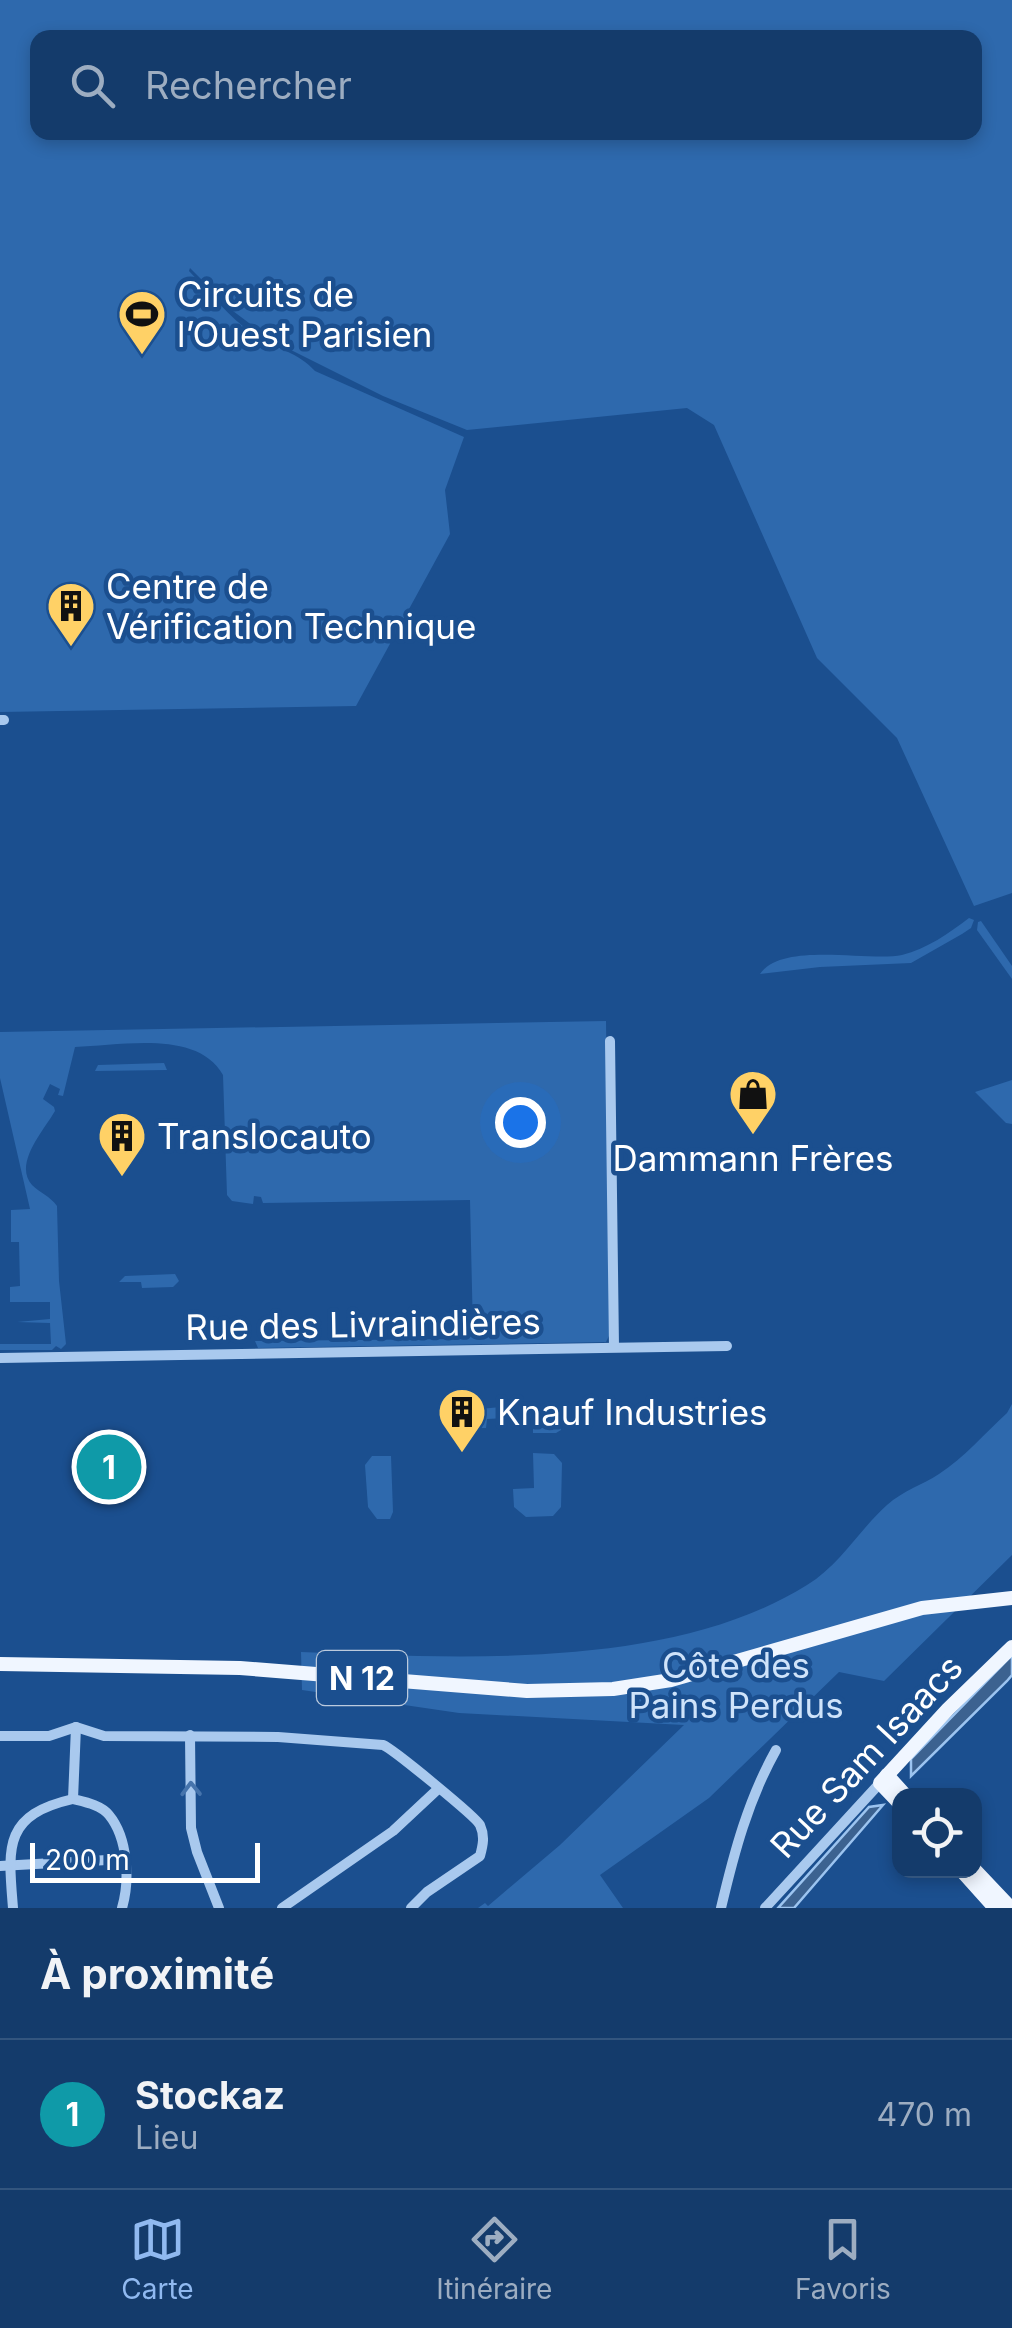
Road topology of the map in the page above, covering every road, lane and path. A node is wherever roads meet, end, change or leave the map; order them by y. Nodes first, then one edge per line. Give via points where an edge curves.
1 (610, 1041) dead end
2 (728, 1346) dead end
3 (614, 1347) junction
4 (0, 1358) edge
5 (1012, 1591) edge
6 (1012, 1598) edge
7 (1012, 1647) edge
8 (0, 1664) edge
9 (721, 1666) junction
10 (76, 1727) junction
11 (0, 1736) edge
12 (190, 1736) junction
13 (776, 1750) dead end
14 (884, 1779) junction
15 (896, 1788) edge
16 (438, 1790) junction
17 (892, 1792) edge
18 (74, 1799) junction
19 (125, 1859) junction
20 (5, 1866) edge
21 (982, 1877) edge
22 (968, 1878) edge
23 (13, 1908) edge
24 (122, 1908) edge
25 (219, 1908) edge
26 (283, 1908) edge
27 (411, 1908) edge
28 (721, 1908) edge
29 (765, 1908) edge
30 (995, 1908) edge
31 (1011, 1908) edge

1 - 3 street
2 - 3 street, Rue des Livraindières
3 - 4 street, Rue des Livraindières
5 - 9 main road, N 12 via 876,1610
6 - 9 main road, N 12 via 909,1610
7 - 14 main road, Rue Sam Isaacs
8 - 9 main road, N 12 via 240,1668 553,1692 645,1686
10 - 11 street via 49,1736
10 - 12 street via 104,1736
10 - 18 street
12 - 16 street via 384,1744
25 -> 12 street via 192,1828
13 - 28 street via 744,1818
14 - 15 main road
14 - 17 main road
14 - 29 street, Rue Sam Isaacs
16 - 26 street
16 - 27 street via 482,1829 480,1856
18 - 19 street via 110,1815
18 - 20 street via 39,1809 23,1822
19 - 20 street
19 - 24 street
20 - 23 street
21 - 31 main road
22 - 30 main road

